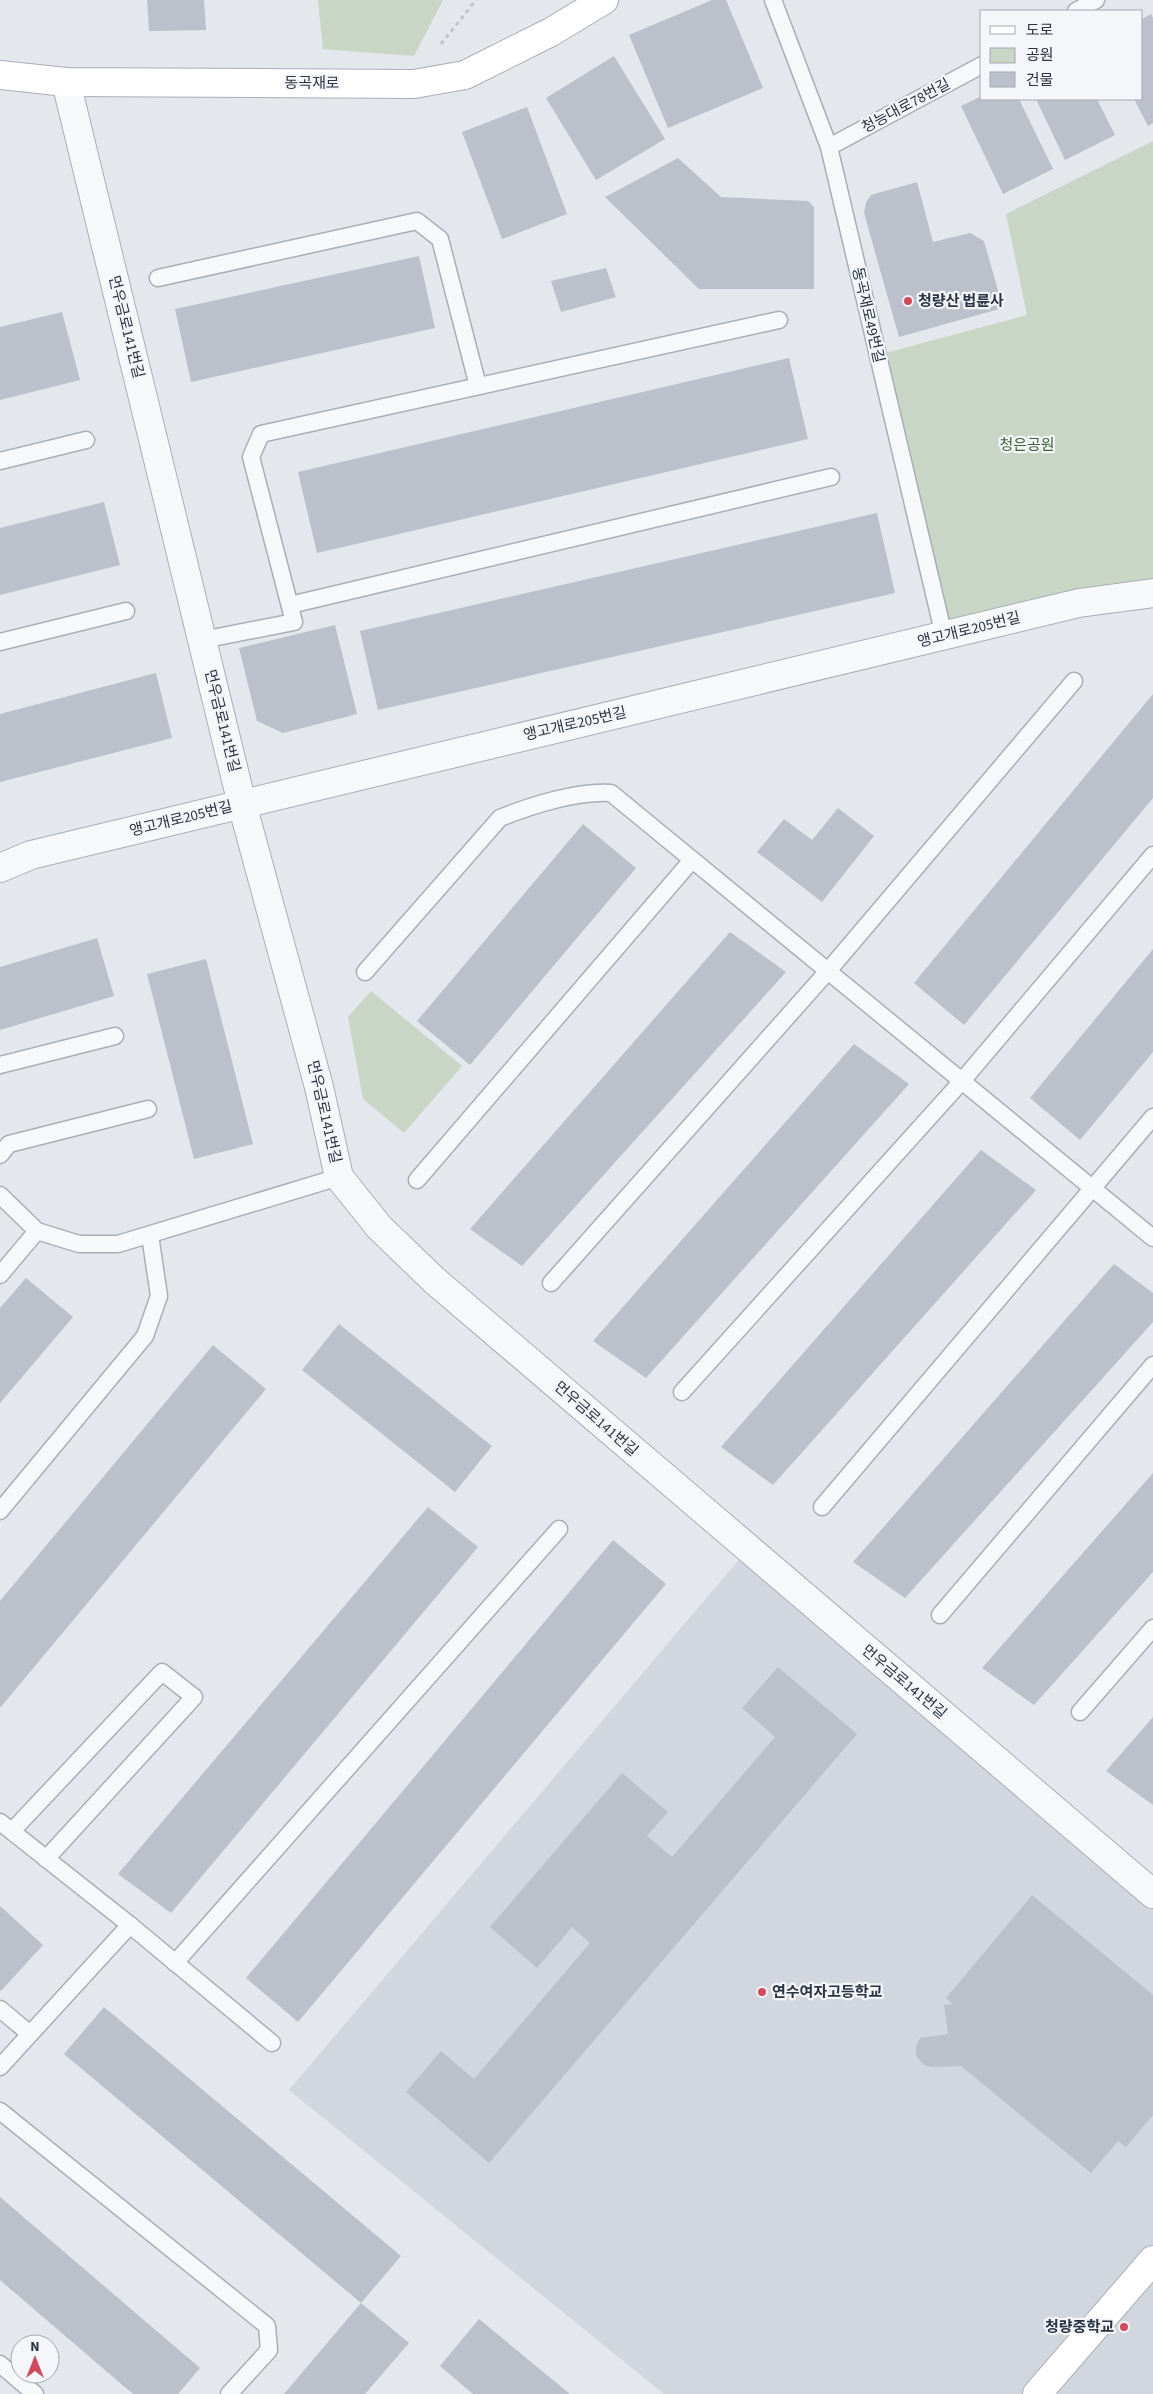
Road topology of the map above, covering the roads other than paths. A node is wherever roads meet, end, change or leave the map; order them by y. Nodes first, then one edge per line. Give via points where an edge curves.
1 (604, 0) edge
2 (773, 0) edge
3 (1096, 0) edge
4 (1078, 10) edge
5 (980, 66) edge
6 (0, 75) edge
7 (66, 82) junction
8 (829, 147) junction
9 (158, 278) dead end
10 (779, 320) dead end
11 (478, 386) junction
12 (86, 440) dead end
13 (0, 461) edge
14 (831, 478) dead end
15 (1153, 593) edge
16 (290, 605) junction
17 (126, 611) dead end
18 (944, 636) junction
19 (202, 640) junction
20 (0, 642) edge
21 (1074, 681) dead end
22 (242, 804) junction
23 (1153, 855) edge
24 (692, 860) junction
25 (0, 868) edge
26 (828, 971) junction
27 (365, 972) dead end
28 (116, 1036) dead end
29 (0, 1065) edge
30 (962, 1081) junction
31 (148, 1109) dead end
32 (1153, 1117) edge
33 (0, 1155) edge
34 (339, 1177) junction
35 (418, 1180) dead end
36 (1092, 1188) junction
37 (0, 1195) edge
38 (37, 1231) junction
39 (150, 1235) junction
40 (1153, 1238) edge
41 (0, 1275) edge
42 (551, 1283) dead end
43 (1153, 1365) edge
44 (682, 1392) dead end
45 (822, 1507) dead end
46 (0, 1511) edge
47 (559, 1529) dead end
48 (940, 1615) dead end
49 (1153, 1628) edge
50 (1080, 1712) dead end
51 (6, 1826) edge
52 (46, 1859) junction
53 (1153, 1894) edge
54 (130, 1925) junction
55 (175, 1963) junction
56 (0, 2009) edge
57 (30, 2034) junction
58 (272, 2043) dead end
59 (0, 2067) edge
60 (0, 2111) edge
61 (1153, 2260) edge
62 (0, 2364) edge
63 (35, 2394) edge
64 (229, 2394) edge
65 (1037, 2394) edge

1 - 7 street, 동곡재로 via 551,32 465,75 414,84
2 - 8 lane, 동곡재로49번길
3 - 4 lane
5 - 8 lane, 청능대로78번길
6 - 7 street, 동곡재로
7 - 19 street, 먼우금로141번길
8 - 18 lane, 동곡재로49번길
9 - 11 lane via 417,221 440,239
10 - 11 lane
11 - 16 lane via 261,434 251,457
12 - 13 lane
14 - 16 lane
15 - 18 street, 앵고개로205번길 via 1079,603
16 - 19 lane via 294,622
17 - 20 lane
18 - 22 street, 앵고개로205번길
19 - 22 street, 먼우금로141번길
21 - 26 lane
22 - 25 street, 앵고개로205번길 via 31,855
22 - 34 street, 먼우금로141번길 via 319,1087
23 - 30 lane
24 - 26 lane
24 - 27 lane via 611,793 591,792 516,812 500,818
24 - 35 lane
26 - 30 lane
26 - 42 lane
28 - 29 lane
30 - 36 lane
30 - 44 lane
31 - 33 lane via 9,1144
32 - 36 lane
34 - 39 lane
34 - 53 street, 먼우금로141번길 via 379,1227 434,1280
36 - 40 lane
36 - 45 lane
37 - 38 lane
38 - 39 lane via 78,1244 118,1244
38 - 41 lane
39 - 46 lane via 159,1296 145,1336
43 - 48 lane
47 - 55 lane
49 - 50 lane
51 - 52 lane
51 - 52 lane via 162,1672 194,1697
52 - 54 lane
54 - 55 lane
54 - 57 lane
55 - 58 lane
56 - 57 lane
57 - 59 lane
60 - 64 lane via 267,2326 269,2350
61 - 65 street
62 - 63 lane

